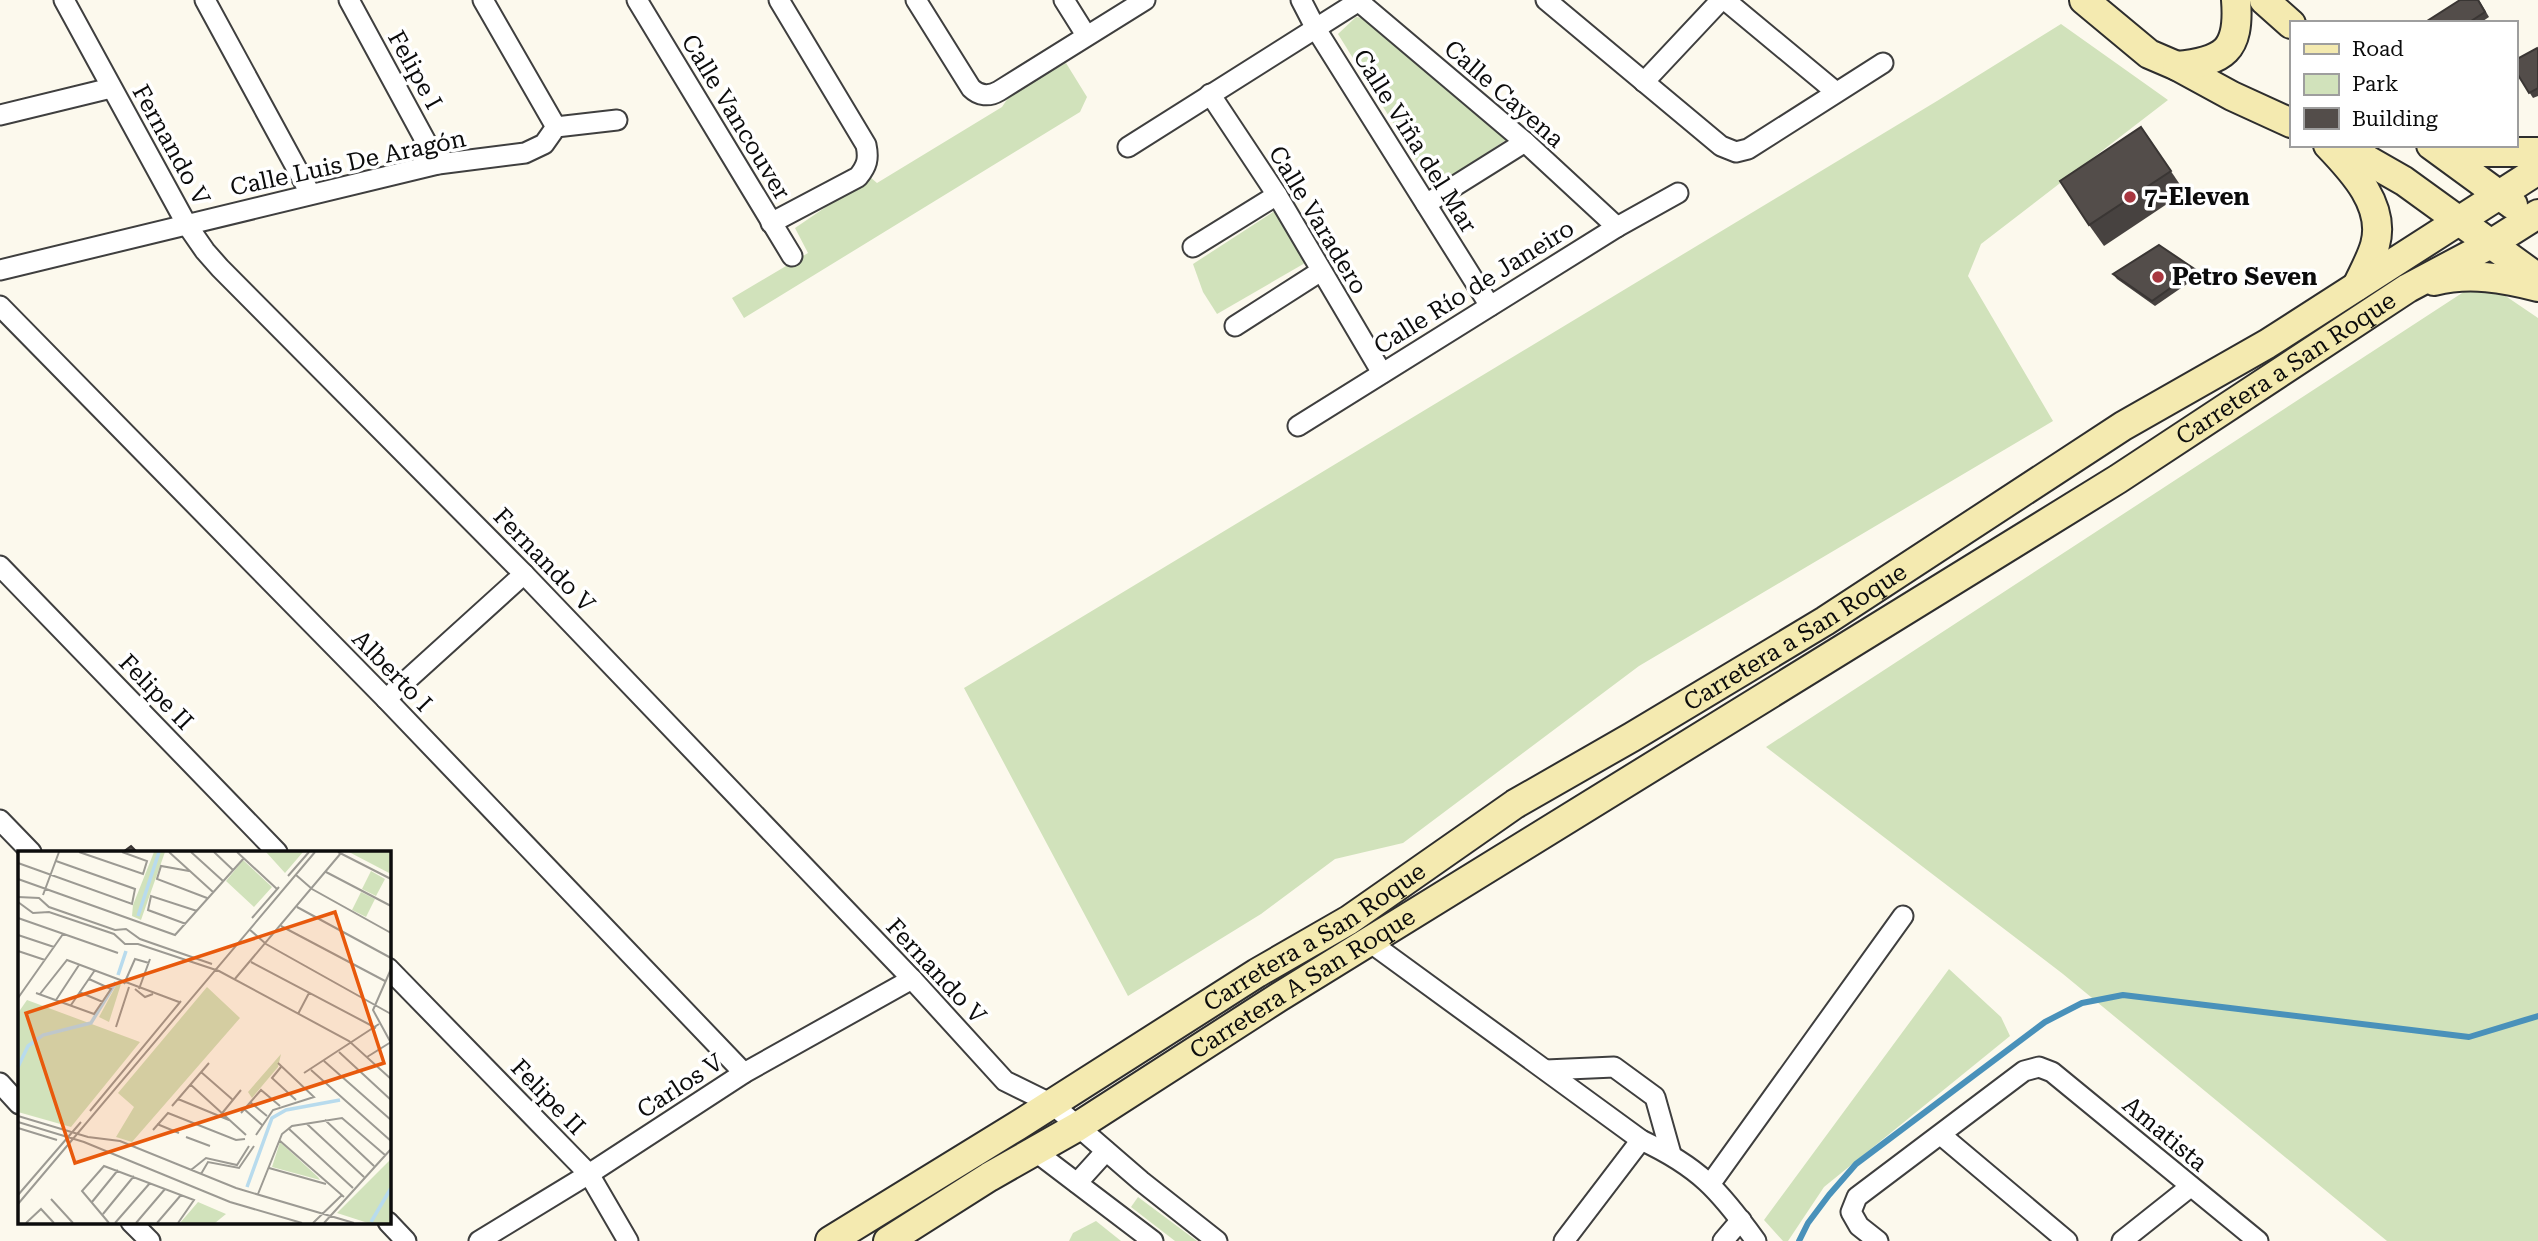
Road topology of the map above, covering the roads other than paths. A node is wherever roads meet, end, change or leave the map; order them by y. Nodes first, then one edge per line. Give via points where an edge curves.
1 (64, 0) edge
2 (205, 0) edge
3 (349, 0) edge
4 (483, 0) edge
5 (637, 0) edge
6 (779, 0) edge
7 (916, 0) edge
8 (1064, 0) edge
9 (1145, 0) edge
10 (1301, 0) edge
11 (1547, 0) edge
12 (1723, 0) edge
13 (2084, 0) edge
14 (2236, 0) edge
15 (2264, 0) edge
16 (1358, 1) edge
17 (2290, 23) edge
18 (1316, 29) junction
19 (1086, 35) junction
20 (1883, 63) dead end
21 (2177, 66) junction
22 (1644, 82) junction
23 (111, 88) junction
24 (1836, 92) junction
25 (1210, 94) junction
26 (0, 115) edge
27 (617, 120) dead end
28 (2290, 123) edge
29 (556, 127) junction
30 (1525, 142) junction
31 (1128, 147) dead end
32 (2331, 147) edge
33 (2345, 147) edge
34 (2434, 147) edge
35 (2453, 147) edge
36 (2538, 152) edge
37 (439, 164) junction
38 (2538, 170) edge
39 (310, 193) junction
40 (1678, 193) dead end
41 (1277, 195) junction
42 (2499, 195) junction
43 (1426, 204) junction
44 (2536, 218) edge
45 (2458, 221) junction
46 (771, 223) junction
47 (187, 225) junction
48 (1617, 227) junction
49 (2489, 244) junction
50 (1193, 247) dead end
51 (792, 256) dead end
52 (0, 270) edge
53 (1321, 271) junction
54 (2538, 278) edge
55 (2357, 286) junction
56 (2538, 287) edge
57 (2408, 288) junction
58 (0, 306) edge
59 (1490, 306) junction
60 (1235, 326) dead end
61 (1382, 373) junction
62 (1298, 426) dead end
63 (0, 566) edge
64 (524, 574) junction
65 (386, 699) junction
66 (1717, 725) joint
67 (1608, 795) junction
68 (1515, 804) junction
69 (0, 820) edge
70 (31, 851) edge
71 (276, 851) edge
72 (1467, 882) junction
73 (1903, 916) dead end
74 (1371, 943) junction
75 (390, 970) edge
76 (912, 979) junction
77 (1546, 1070) junction
78 (744, 1073) junction
79 (0, 1083) edge
80 (18, 1103) edge
81 (1052, 1104) junction
82 (1077, 1127) junction
83 (1941, 1135) junction
84 (1641, 1140) junction
85 (1036, 1152) junction
86 (1105, 1152) junction
87 (1671, 1154) junction
88 (589, 1174) junction
89 (1077, 1183) junction
90 (1711, 1183) junction
91 (2190, 1187) junction
92 (1741, 1220) junction
93 (133, 1224) edge
94 (390, 1224) edge
95 (150, 1241) edge
96 (406, 1241) edge
97 (479, 1241) edge
98 (628, 1241) edge
99 (830, 1241) edge
100 (888, 1241) edge
101 (1153, 1241) edge
102 (1217, 1241) edge
103 (1564, 1241) edge
104 (1723, 1241) edge
105 (1756, 1241) edge
106 (1878, 1241) edge
107 (2067, 1241) edge
108 (2122, 1241) edge
109 (2258, 1241) edge

1 - 23 street, Fernando V
2 - 39 street
3 - 37 street, Felipe I
4 - 29 street
5 - 46 street, Calle Vancouver
6 - 46 street via 866,145 868,156 858,177
7 - 19 street via 975,93 992,95
8 - 19 street
9 - 19 street
10 - 18 street, Calle Viña del Mar
11 - 22 street
12 - 22 street
12 - 24 street
13 - 21 main road via 2149,54
14 - 21 main road via 2236,32 2225,51 2204,63
15 - 17 main road
16 - 18 street
16 - 30 street, Calle Cayena
18 - 25 street
18 - 43 street, Calle Viña del Mar
20 - 24 street
21 - 28 main road
22 - 24 street via 1721,146 1736,152 1748,149
23 - 26 street
23 - 47 street, Fernando V
25 - 31 street
25 - 41 street, Calle Varadero
27 - 29 street
29 - 37 street, Calle Luis De Aragón via 544,144 525,153
30 - 43 street
30 - 48 street, Calle Cayena
32 - 55 main road via 2368,194 2375,216 2375,245
33 - 45 main road via 2393,174
34 - 42 main road
35 - 36 main road via 2472,152
37 - 39 street, Calle Luis De Aragón
38 - 42 main road, Carretera a San Roque
39 - 47 street, Calle Luis De Aragón
40 - 48 street, Calle Río de Janeiro
41 - 50 street
41 - 53 street, Calle Varadero
42 - 44 main road
42 - 45 main road, Carretera a San Roque
43 - 59 street, Calle Viña del Mar
44 - 49 main road, Carretera a San Roque
45 - 49 main road
45 - 55 main road, Carretera a San Roque
46 - 51 street, Calle Vancouver
47 - 52 street, Calle Luis De Aragón
47 - 64 street, Fernando V via 220,268
48 - 59 street, Calle Río de Janeiro
49 - 54 main road
49 - 57 main road, Carretera a San Roque
53 - 60 street
53 - 61 street, Calle Varadero
55 - 68 main road, Carretera a San Roque via 2267,344 2123,426 1825,621
56 - 57 main road via 2468,276
57 - 66 main road, Carretera a San Roque via 2118,479
58 - 65 street, Alberto I
59 - 61 street, Calle Río de Janeiro
61 - 62 street, Calle Río de Janeiro
63 - 71 street, Felipe II
64 - 65 street
64 - 76 street, Fernando V
65 - 78 street, Alberto I
66 - 67 main road, Carretera A San Roque
67 - 68 main road via 1539,811
67 - 72 main road, Carretera A San Roque
68 - 72 main road via 1510,825 1475,864
68 - 81 main road, Carretera a San Roque via 1349,920
69 - 70 street
72 - 74 main road, Carretera A San Roque
73 - 90 street
74 - 77 street
74 - 82 main road, Carretera A San Roque
75 - 88 street, Felipe II
76 - 78 street, Carlos V
76 - 81 street, Fernando V via 1005,1081
77 - 84 street
77 - 87 street via 1614,1067 1655,1097
78 - 88 street, Carlos V
79 - 80 street
81 - 82 street, Fernando V
81 - 99 main road
82 - 85 main road, Carretera A San Roque
82 - 86 street, Fernando V
83 - 91 street, Amatista via 2024,1071 2039,1067 2052,1072
83 - 106 street via 1857,1197 1851,1212 1859,1226
83 - 107 street
84 - 87 street
84 - 103 street
85 - 89 street
85 - 100 main road, Carretera A San Roque
86 - 89 street
86 - 102 street, Fernando V
87 - 90 street
88 - 97 street, Carlos V
88 - 98 street, Felipe II
89 - 101 street
90 - 92 street
91 - 108 street
91 - 109 street, Amatista
92 - 104 street
92 - 105 street
93 - 95 street
94 - 96 street

